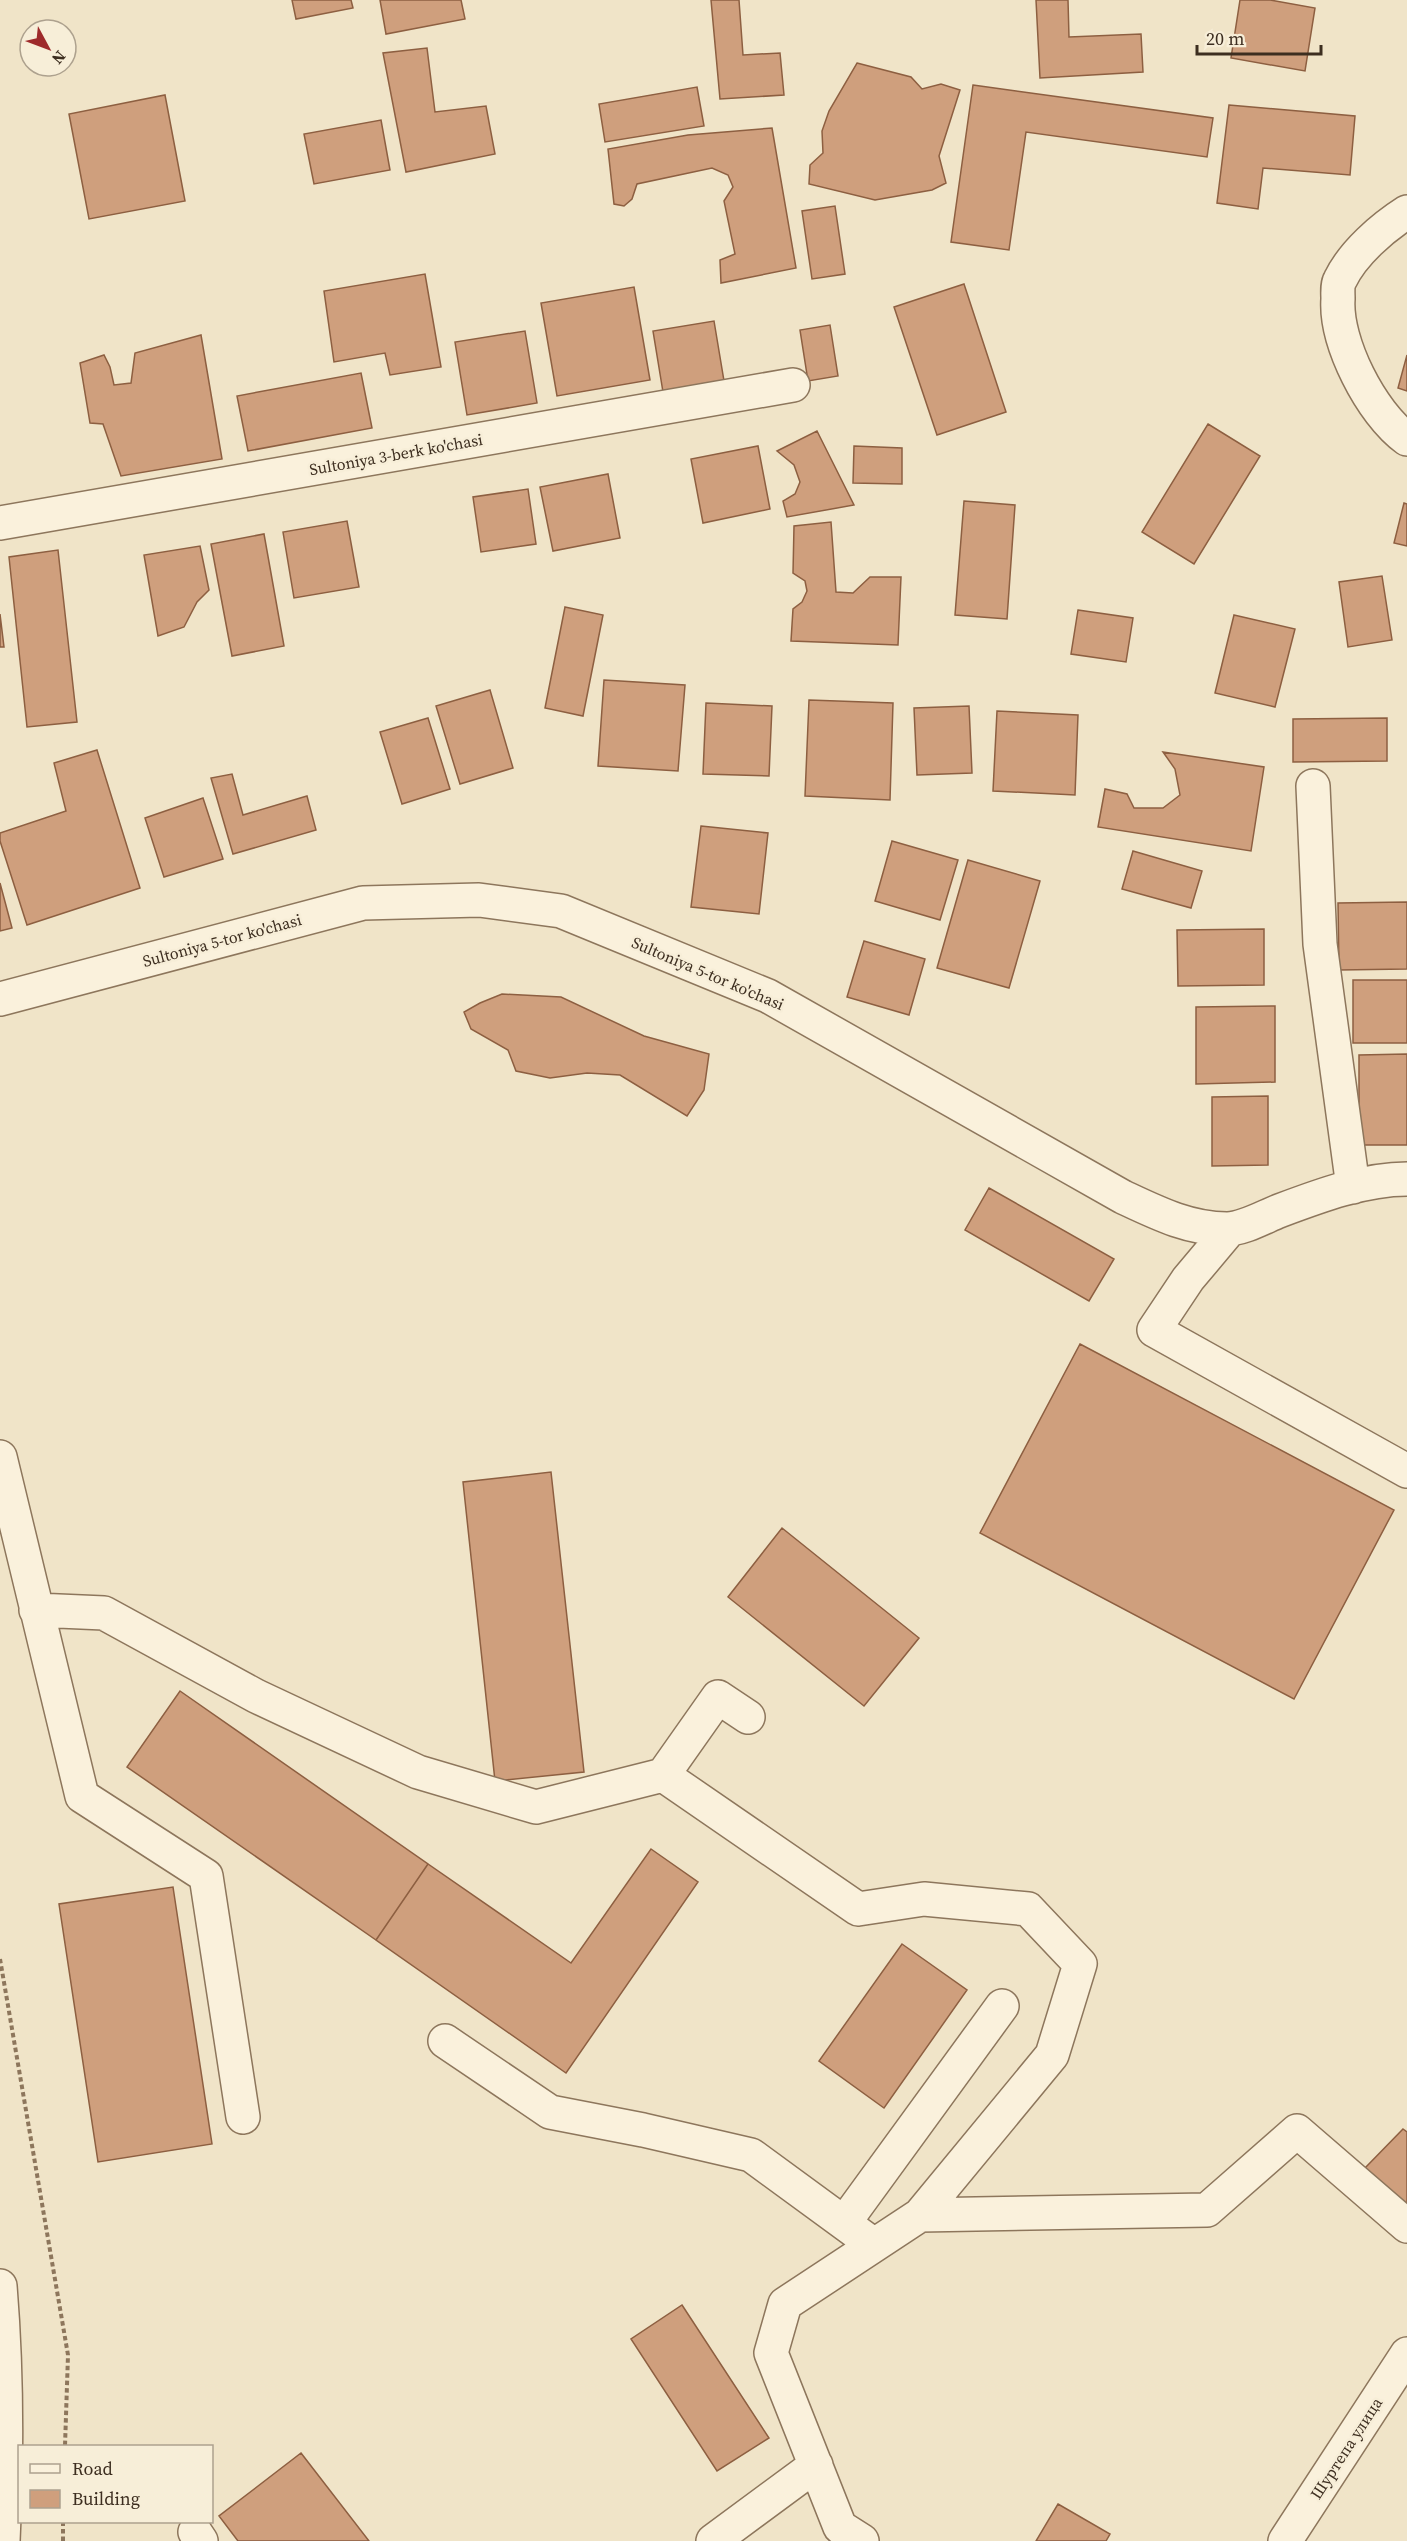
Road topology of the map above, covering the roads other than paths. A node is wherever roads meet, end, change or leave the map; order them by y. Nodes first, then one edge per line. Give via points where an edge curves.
1 (1407, 212) edge
2 (793, 385) dead end
3 (1407, 439) edge
4 (0, 523) edge
5 (1313, 786) dead end
6 (0, 999) edge
7 (1407, 1179) edge
8 (1353, 1187) junction
9 (1230, 1229) junction
10 (0, 1457) edge
11 (1407, 1471) edge
12 (36, 1610) junction
13 (748, 1717) dead end
14 (663, 1775) junction
15 (1002, 2006) dead end
16 (445, 2041) dead end
17 (243, 2117) dead end
18 (920, 2215) junction
19 (844, 2223) junction
20 (1407, 2226) edge
21 (874, 2245) junction
22 (0, 2286) edge
23 (1407, 2354) edge
24 (816, 2465) junction
25 (842, 2536) edge
26 (3, 2541) edge
27 (713, 2541) edge
28 (1285, 2541) edge

1 - 3 street via 1356,256 1339,282 1337,315 1355,371 1398,433
2 - 4 street, Sultoniya 3-berk ko'chasi
5 - 8 street via 1320,944
6 - 9 street, Sultoniya 5-tor ko'chasi via 363,903 479,900 561,911 768,996 1123,1197 1180,1223
7 - 8 street, Sultoniya 5-tor ko'chasi
8 - 9 street, Sultoniya 5-tor ko'chasi
9 - 11 street via 1188,1279 1154,1330
10 - 12 street
12 - 14 street via 104,1613 256,1696 418,1772 536,1807
12 - 17 street via 82,1796 206,1876
13 - 14 street via 718,1697
14 - 18 street via 858,1909 924,1899 1029,1909 1080,1964 1052,2055
15 - 19 street
16 - 19 street via 550,2112 751,2155
18 - 20 street via 1207,2210 1297,2131
18 - 21 street
19 - 21 street
21 - 24 street via 785,2304 771,2353
22 - 26 street via 7,2400
23 - 28 street, Шуртепа улица
24 - 25 street
24 - 27 street

